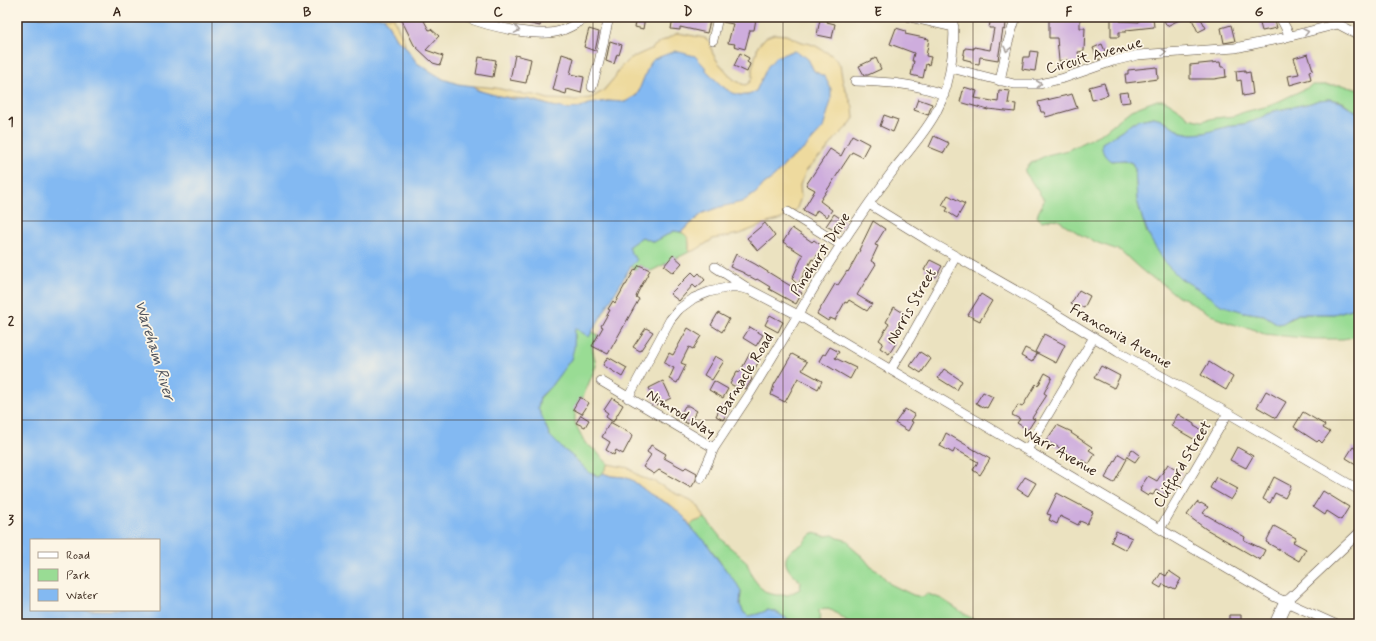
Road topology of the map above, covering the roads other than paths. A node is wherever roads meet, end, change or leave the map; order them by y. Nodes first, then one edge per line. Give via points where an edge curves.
1 (466, 17) edge
2 (588, 17) edge
3 (608, 17) edge
4 (718, 17) edge
5 (910, 17) edge
6 (952, 17) edge
7 (1016, 17) edge
8 (1280, 17) edge
9 (954, 27) junction
10 (1359, 35) edge
11 (1290, 36) junction
12 (713, 40) dead end
13 (951, 68) junction
14 (855, 81) dead end
15 (1000, 81) junction
16 (592, 87) dead end
17 (944, 95) junction
18 (869, 204) junction
19 (788, 212) dead end
20 (842, 245) junction
21 (956, 256) junction
22 (715, 267) dead end
23 (750, 290) junction
24 (798, 315) junction
25 (1094, 337) junction
26 (891, 369) junction
27 (601, 381) dead end
28 (628, 398) junction
29 (1228, 413) junction
30 (714, 448) junction
31 (1027, 450) junction
32 (701, 478) dead end
33 (1359, 490) edge
34 (1160, 529) junction
35 (1359, 533) edge
36 (1286, 602) junction
37 (1276, 624) edge
38 (1335, 624) edge

1 -> 2 street via 497,27 546,34 560,31
3 - 16 street
4 - 12 street
5 - 9 street
6 - 9 street, Pinehurst Drive
7 -> 15 street
8 - 11 street
9 - 13 street, Pinehurst Drive
11 -> 10 street, Circuit Avenue via 1338,24
15 -> 11 street, Circuit Avenue via 1025,85 1040,84 1138,55 1228,49
13 - 15 street, Circuit Avenue
13 - 17 street, Pinehurst Drive
14 - 17 street via 890,82 930,89
17 - 18 street, Pinehurst Drive via 926,131
18 - 20 street, Pinehurst Drive
18 - 21 street, Franconia Avenue
19 - 20 street
20 - 24 street, Pinehurst Drive
21 - 25 street, Franconia Avenue
21 - 26 street, Norris Street
22 - 23 street
23 - 24 street, Pinehurst Drive
23 - 28 street, Pinehurst Drive via 730,287 709,292 694,298 679,309 670,320
24 - 26 street, Warr Avenue
24 - 30 street, Barnacle Road
25 - 29 street, Franconia Avenue
25 - 31 street
26 - 31 street, Warr Avenue
27 - 28 street, Nimrod Way
28 - 30 street, Nimrod Way
29 - 33 street, Franconia Avenue
29 - 34 street, Clifford Street
30 - 32 street, Nimrod Way
31 - 34 street, Warr Avenue
34 - 36 street, Warr Avenue
35 - 36 street
36 - 37 street
36 - 38 street, Warr Avenue

